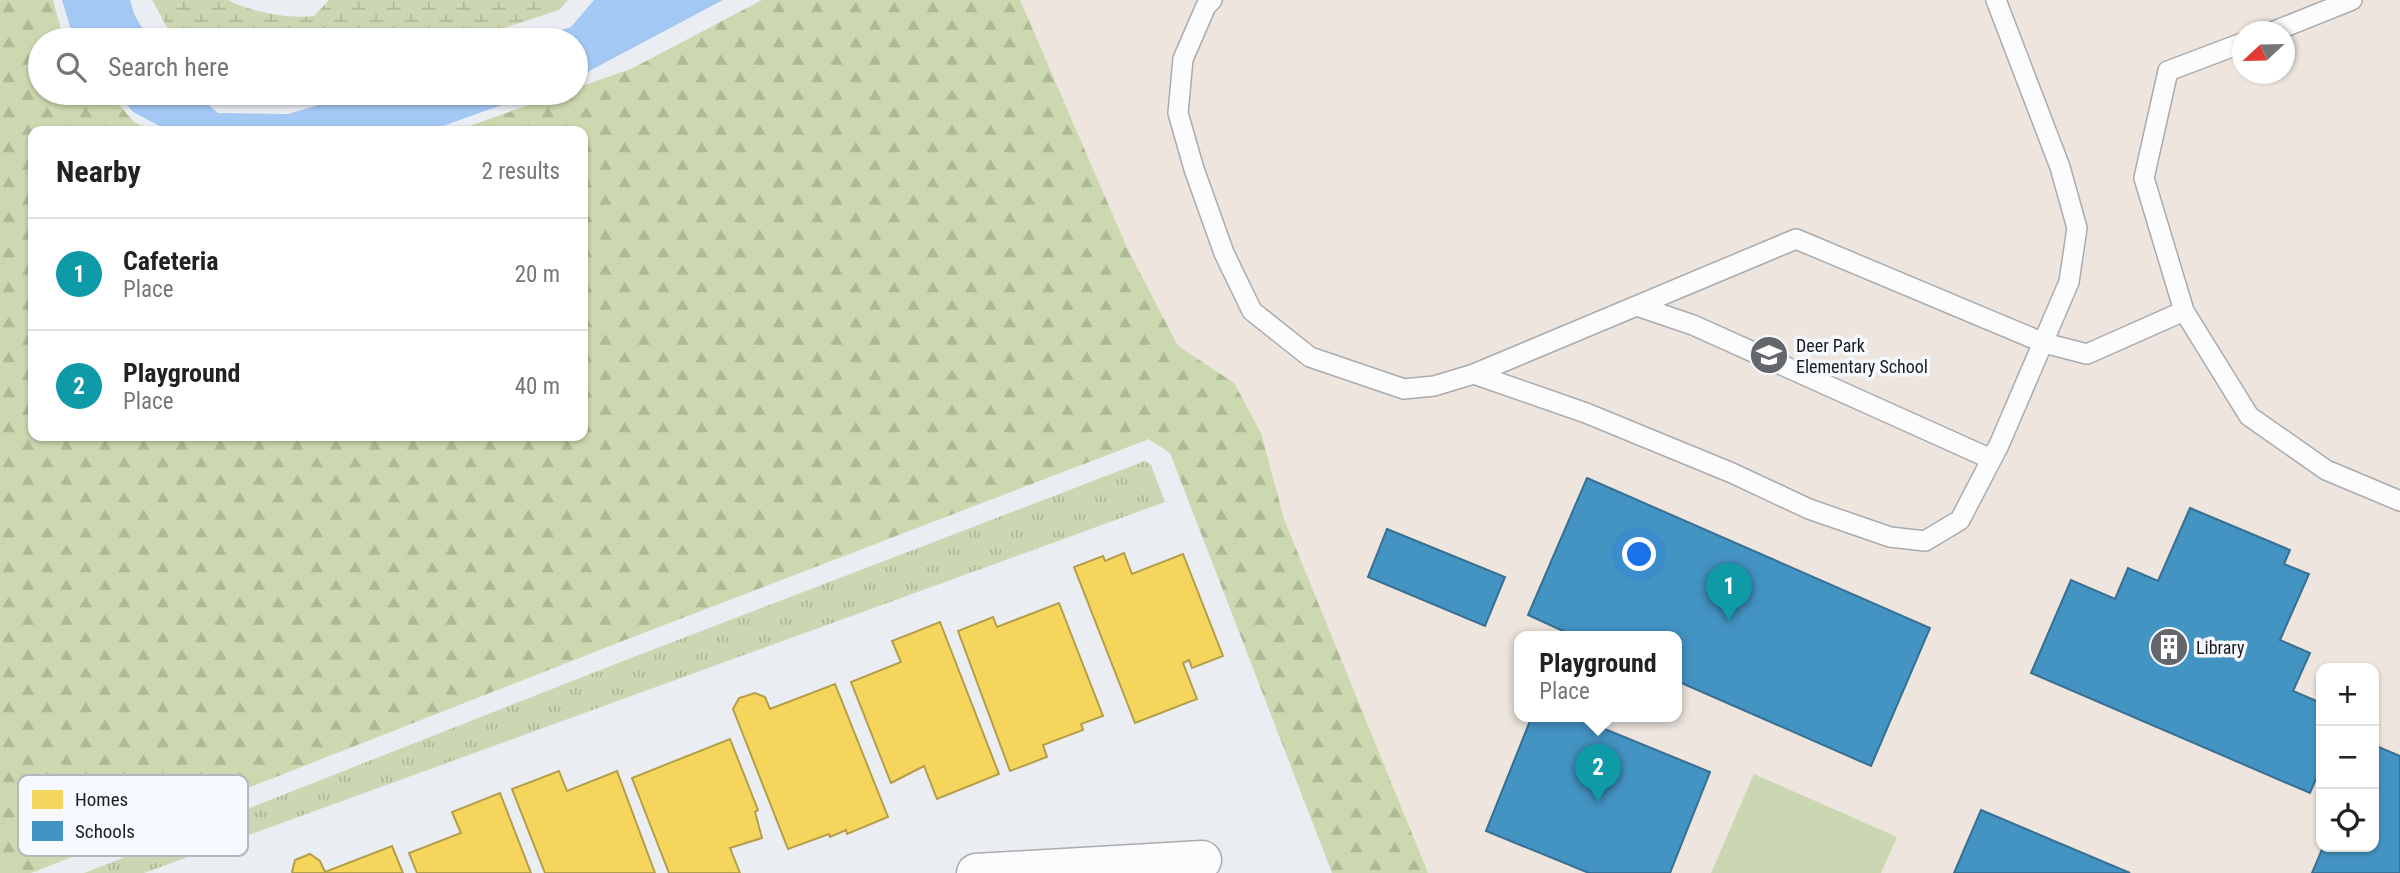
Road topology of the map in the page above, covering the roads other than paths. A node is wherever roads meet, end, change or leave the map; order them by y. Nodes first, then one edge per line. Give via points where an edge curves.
1 (1212, 0) edge
2 (1996, 0) edge
3 (2351, 0) edge
4 (2295, 23) edge
5 (2232, 47) edge
6 (1637, 306) junction
7 (2184, 311) junction
8 (2044, 343) junction
9 (1474, 374) junction
10 (1992, 460) junction
11 (2400, 501) edge
12 (1202, 860) dead end
13 (976, 873) edge

1 - 9 lane via 1183,60 1178,113 1224,253 1252,311 1310,357 1404,390
2 - 8 lane via 2060,167 2077,228 2069,282
3 - 4 lane
5 - 7 lane via 2168,71 2144,178
6 - 8 lane via 1796,239
6 - 9 lane
6 - 10 lane via 1693,325
7 - 8 lane via 2087,354
7 - 11 lane via 2249,416 2326,470
8 - 10 lane
9 - 10 lane via 1586,413 1809,509 1890,537 1924,541 1960,520
12 - 13 street

